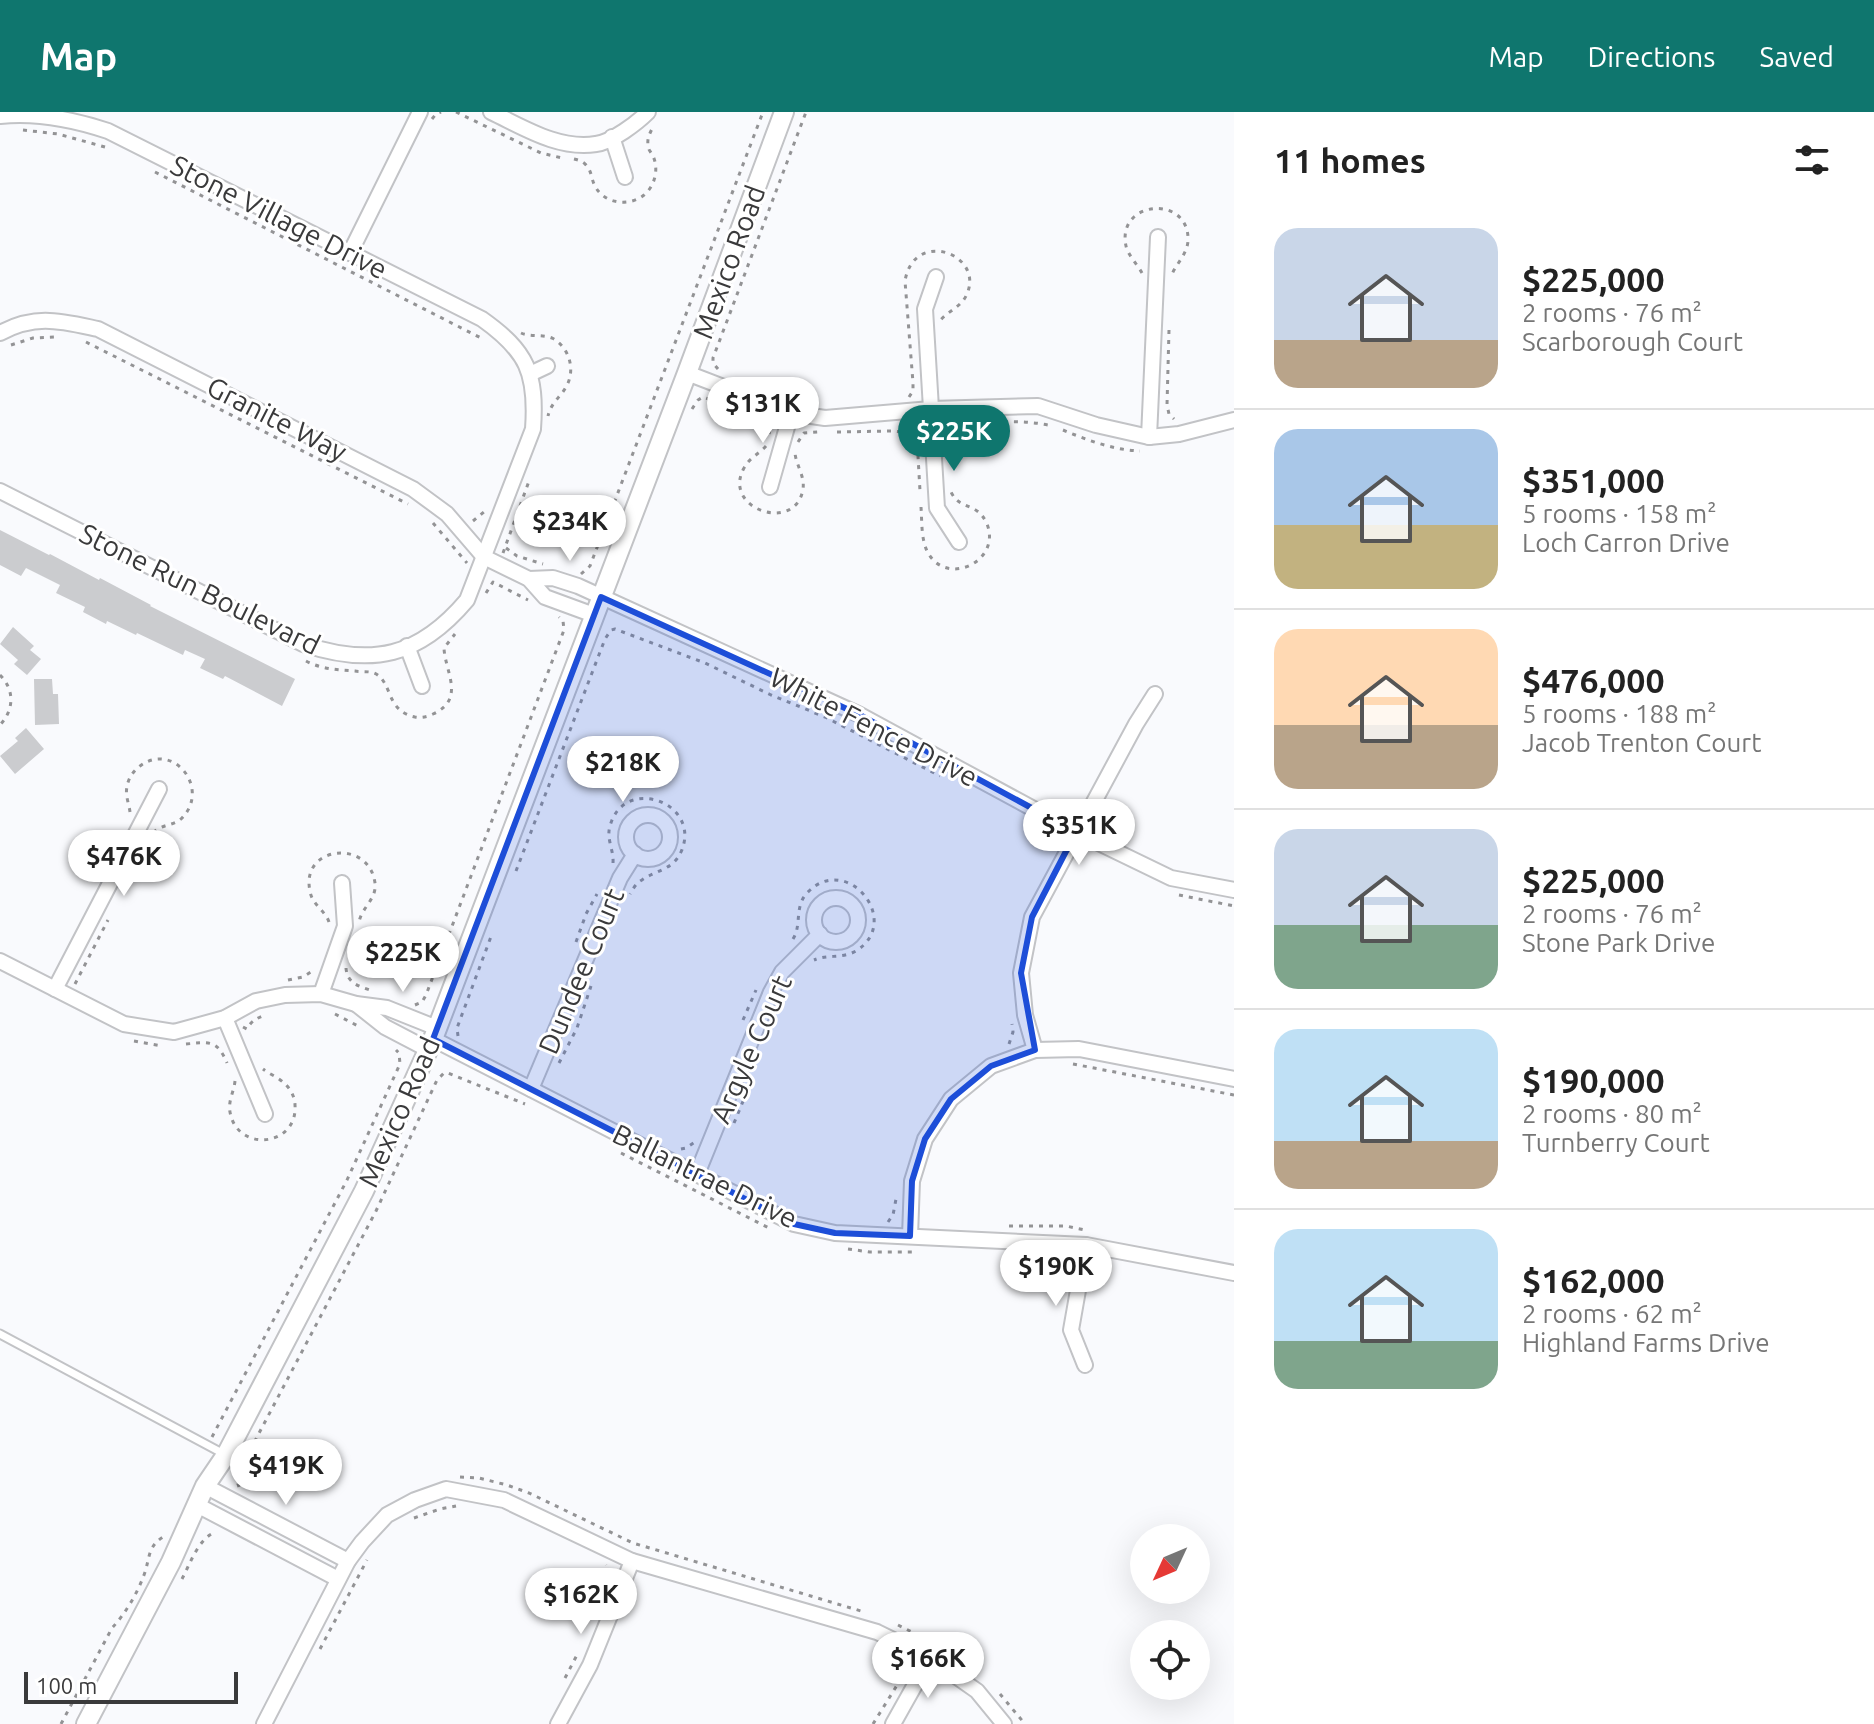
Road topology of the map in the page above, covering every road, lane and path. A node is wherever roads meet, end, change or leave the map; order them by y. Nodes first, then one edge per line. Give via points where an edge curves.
1 (420, 112) edge
2 (491, 112) edge
3 (648, 112) edge
4 (763, 112) edge
5 (784, 112) edge
6 (806, 112) edge
7 (0, 116) edge
8 (15, 130) dead end
9 (612, 137) junction
10 (105, 147) dead end
11 (147, 168) dead end
12 (625, 177) dead end
13 (1158, 237) dead end
14 (350, 253) junction
15 (1142, 273) dead end
16 (936, 277) dead end
17 (1171, 277) dead end
18 (938, 325) dead end
19 (1169, 325) dead end
20 (0, 333) edge
21 (56, 337) dead end
22 (85, 342) dead end
23 (491, 345) dead end
24 (0, 348) edge
25 (547, 366) dead end
26 (687, 373) junction
27 (530, 374) junction
28 (724, 374) dead end
29 (903, 400) dead end
30 (735, 408) dead end
31 (931, 409) junction
32 (690, 411) dead end
33 (791, 413) junction
34 (759, 417) dead end
35 (1177, 420) dead end
36 (1234, 420) edge
37 (1051, 426) dead end
38 (1064, 431) dead end
39 (821, 432) dead end
40 (835, 433) dead end
41 (946, 435) dead end
42 (1149, 444) junction
43 (950, 480) dead end
44 (770, 487) dead end
45 (0, 491) edge
46 (414, 507) dead end
47 (487, 509) dead end
48 (423, 514) dead end
49 (473, 521) dead end
50 (959, 542) dead end
51 (505, 547) dead end
52 (484, 557) junction
53 (547, 565) dead end
54 (470, 568) dead end
55 (577, 574) dead end
56 (529, 579) junction
57 (601, 597) junction
58 (531, 602) dead end
59 (481, 603) dead end
60 (554, 613) dead end
61 (594, 615) junction
62 (459, 629) dead end
63 (407, 646) junction
64 (300, 658) dead end
65 (0, 675) edge
66 (422, 686) dead end
67 (1155, 694) dead end
68 (0, 725) edge
69 (948, 780) dead end
70 (159, 789) dead end
71 (1076, 832) junction
72 (635, 854) dead end
73 (514, 875) dead end
74 (342, 883) dead end
75 (1234, 890) edge
76 (359, 926) dead end
77 (330, 927) dead end
78 (494, 927) dead end
79 (820, 934) dead end
80 (790, 943) dead end
81 (350, 958) dead end
82 (0, 961) edge
83 (806, 968) dead end
84 (315, 969) dead end
85 (289, 980) dead end
86 (58, 983) junction
87 (759, 985) dead end
88 (80, 987) dead end
89 (369, 990) dead end
90 (321, 994) junction
91 (356, 1004) junction
92 (408, 1005) dead end
93 (273, 1012) dead end
94 (331, 1013) dead end
95 (225, 1018) junction
96 (743, 1021) dead end
97 (1012, 1022) dead end
98 (367, 1031) dead end
99 (249, 1037) dead end
100 (125, 1039) dead end
101 (433, 1039) junction
102 (461, 1041) dead end
103 (176, 1045) dead end
104 (391, 1045) dead end
105 (167, 1046) dead end
106 (1008, 1046) dead end
107 (1035, 1050) junction
108 (1071, 1064) dead end
109 (260, 1067) dead end
110 (443, 1067) dead end
111 (229, 1068) dead end
112 (444, 1073) junction
113 (753, 1078) dead end
114 (1234, 1079) edge
115 (235, 1081) dead end
116 (1234, 1095) edge
117 (528, 1096) junction
118 (265, 1114) dead end
119 (731, 1129) dead end
120 (696, 1140) dead end
121 (671, 1147) dead end
122 (623, 1154) dead end
123 (697, 1174) junction
124 (896, 1196) dead end
125 (884, 1224) dead end
126 (1007, 1226) dead end
127 (772, 1230) dead end
128 (1096, 1232) dead end
129 (910, 1236) junction
130 (1086, 1245) junction
131 (843, 1249) dead end
132 (914, 1252) dead end
133 (1234, 1273) edge
134 (0, 1334) edge
135 (1085, 1365) dead end
136 (207, 1445) junction
137 (226, 1455) junction
138 (205, 1486) junction
139 (242, 1490) dead end
140 (197, 1505) junction
141 (460, 1506) dead end
142 (410, 1520) dead end
143 (164, 1536) dead end
144 (373, 1551) dead end
145 (597, 1559) dead end
146 (348, 1561) junction
147 (632, 1561) junction
148 (338, 1579) junction
149 (596, 1609) dead end
150 (582, 1647) dead end
151 (912, 1649) junction
152 (930, 1658) junction
153 (315, 1659) dead end
154 (561, 1686) dead end
155 (61, 1724) edge
156 (86, 1724) edge
157 (264, 1724) edge
158 (558, 1724) edge
159 (873, 1724) edge
160 (893, 1724) edge
161 (1004, 1724) edge

1 - 14 street
2 - 9 street via 545,138 569,143 599,144
3 - 9 street
4 - 55 path via 590,566
5 - 26 street, Mexico Road
6 - 28 path via 713,358
7 - 14 street, Stone Village Drive via 33,112 108,131
8 - 10 path via 58,134
9 - 12 street
11 - 23 path
13 - 42 street
14 - 27 street, Stone Village Drive via 482,319 504,334
15 - 17 path via 1129,253 1127,230 1140,212 1162,208 1176,214 1187,232 1187,247
16 - 31 street via 925,309
18 - 29 path via 959,306 969,285 967,269 957,257 935,250 920,255 905,281 913,391
19 - 35 path via 1167,405
20 - 52 street, Granite Way via 30,321 98,329 413,489 447,514
21 - 24 path
22 - 46 path
25 - 27 street
26 - 33 street
26 - 57 street, Mexico Road
27 - 52 street, Stone Village Drive via 533,429
30 - 32 path via 703,397
31 - 33 street via 825,418
31 - 42 street via 1038,406
31 - 50 street via 937,508
33 - 44 street
34 - 39 path via 771,424 766,445 743,468 740,484 750,505 763,512 785,511 797,502 803,489 796,446 804,433
36 - 42 street
37 - 41 path via 966,425 952,427
38 - 42 path via 1112,447
40 - 43 path via 914,433 926,549 936,562 959,569 980,559 989,536 980,513 951,495
45 - 63 street, Stone Run Boulevard via 303,644 352,656 384,655
47 - 49 path
48 - 54 path
51 - 53 path
52 - 56 street, Granite Way
52 - 63 street, Stone Run Boulevard via 467,600 437,630
56 - 57 street, Granite Way via 553,578
56 - 61 street, Granite Way via 545,597
57 - 61 street, Mexico Road
57 - 71 street, White Fence Drive via 858,714
58 - 59 path via 493,582
60 - 92 path via 565,627 559,645 426,995 422,1002
61 - 101 street, Mexico Road
62 - 64 path via 444,648 450,698 428,716 399,709 373,673 335,670
63 - 66 street
65 - 68 path via 12,702
67 - 71 street
69 - 73 path via 825,717 613,627
70 - 86 street
71 - 75 street, White Fence Drive via 1171,878
71 - 107 street via 1032,917 1023,959 1025,1015
72 - 117 street, Dundee Court via 620,878
74 - 90 street via 345,926
76 - 77 path via 373,899 374,878 361,859 340,852 319,861 309,880 310,895 328,916
78 - 102 path via 457,1028
79 - 123 street, Argyle Court via 782,972 771,992
80 - 83 path via 800,905 817,885 833,880 850,883 870,901 874,918 866,942 853,953 823,956
81 - 89 path via 350,980
82 - 86 street
84 - 85 path
86 - 88 path
86 - 95 street via 124,1024 174,1032
87 - 96 path
90 - 91 street
90 - 95 street via 256,1001
91 - 101 street via 385,1027
91 - 101 street via 387,1008
93 - 99 path via 250,1023
94 - 98 path
95 - 118 street
97 - 106 path
100 - 105 path
101 - 117 street, Ballantrae Drive
101 - 137 street, Mexico Road via 364,1191
103 - 111 path via 208,1042 223,1054
104 - 136 path via 400,1064 347,1180
107 - 114 street via 1079,1049
107 - 129 street via 991,1066 951,1099 925,1139 912,1181
108 - 116 path
109 - 115 path via 284,1083 294,1098 293,1121 277,1137 253,1139 234,1124 229,1103
110 - 112 path
112 - 117 path
112 - 139 path via 237,1475
113 - 119 path
117 - 123 street, Ballantrae Drive
120 - 121 path via 686,1148
122 - 127 path
123 - 129 street, Ballantrae Drive via 794,1224 835,1233
124 - 125 path via 893,1215
126 - 128 path
129 - 130 street, Ballantrae Drive
130 - 133 street, Ballantrae Drive
130 - 135 street via 1071,1330
131 - 132 path
134 - 136 lane
136 - 137 lane
137 - 138 street, Mexico Road
138 - 140 street, Mexico Road
138 - 146 street
140 - 148 street
140 - 156 street, Mexico Road
141 - 142 path
143 - 155 path via 155,1542 134,1595
144 - 153 path
145 - 149 path via 611,1571
146 - 147 street via 387,1515 446,1489 504,1500
146 - 148 street
147 - 151 street via 877,1632
147 - 158 street via 590,1665
148 - 157 street
150 - 154 path
151 - 152 street
151 - 159 path via 905,1672
152 - 160 street
152 - 161 street via 977,1691

